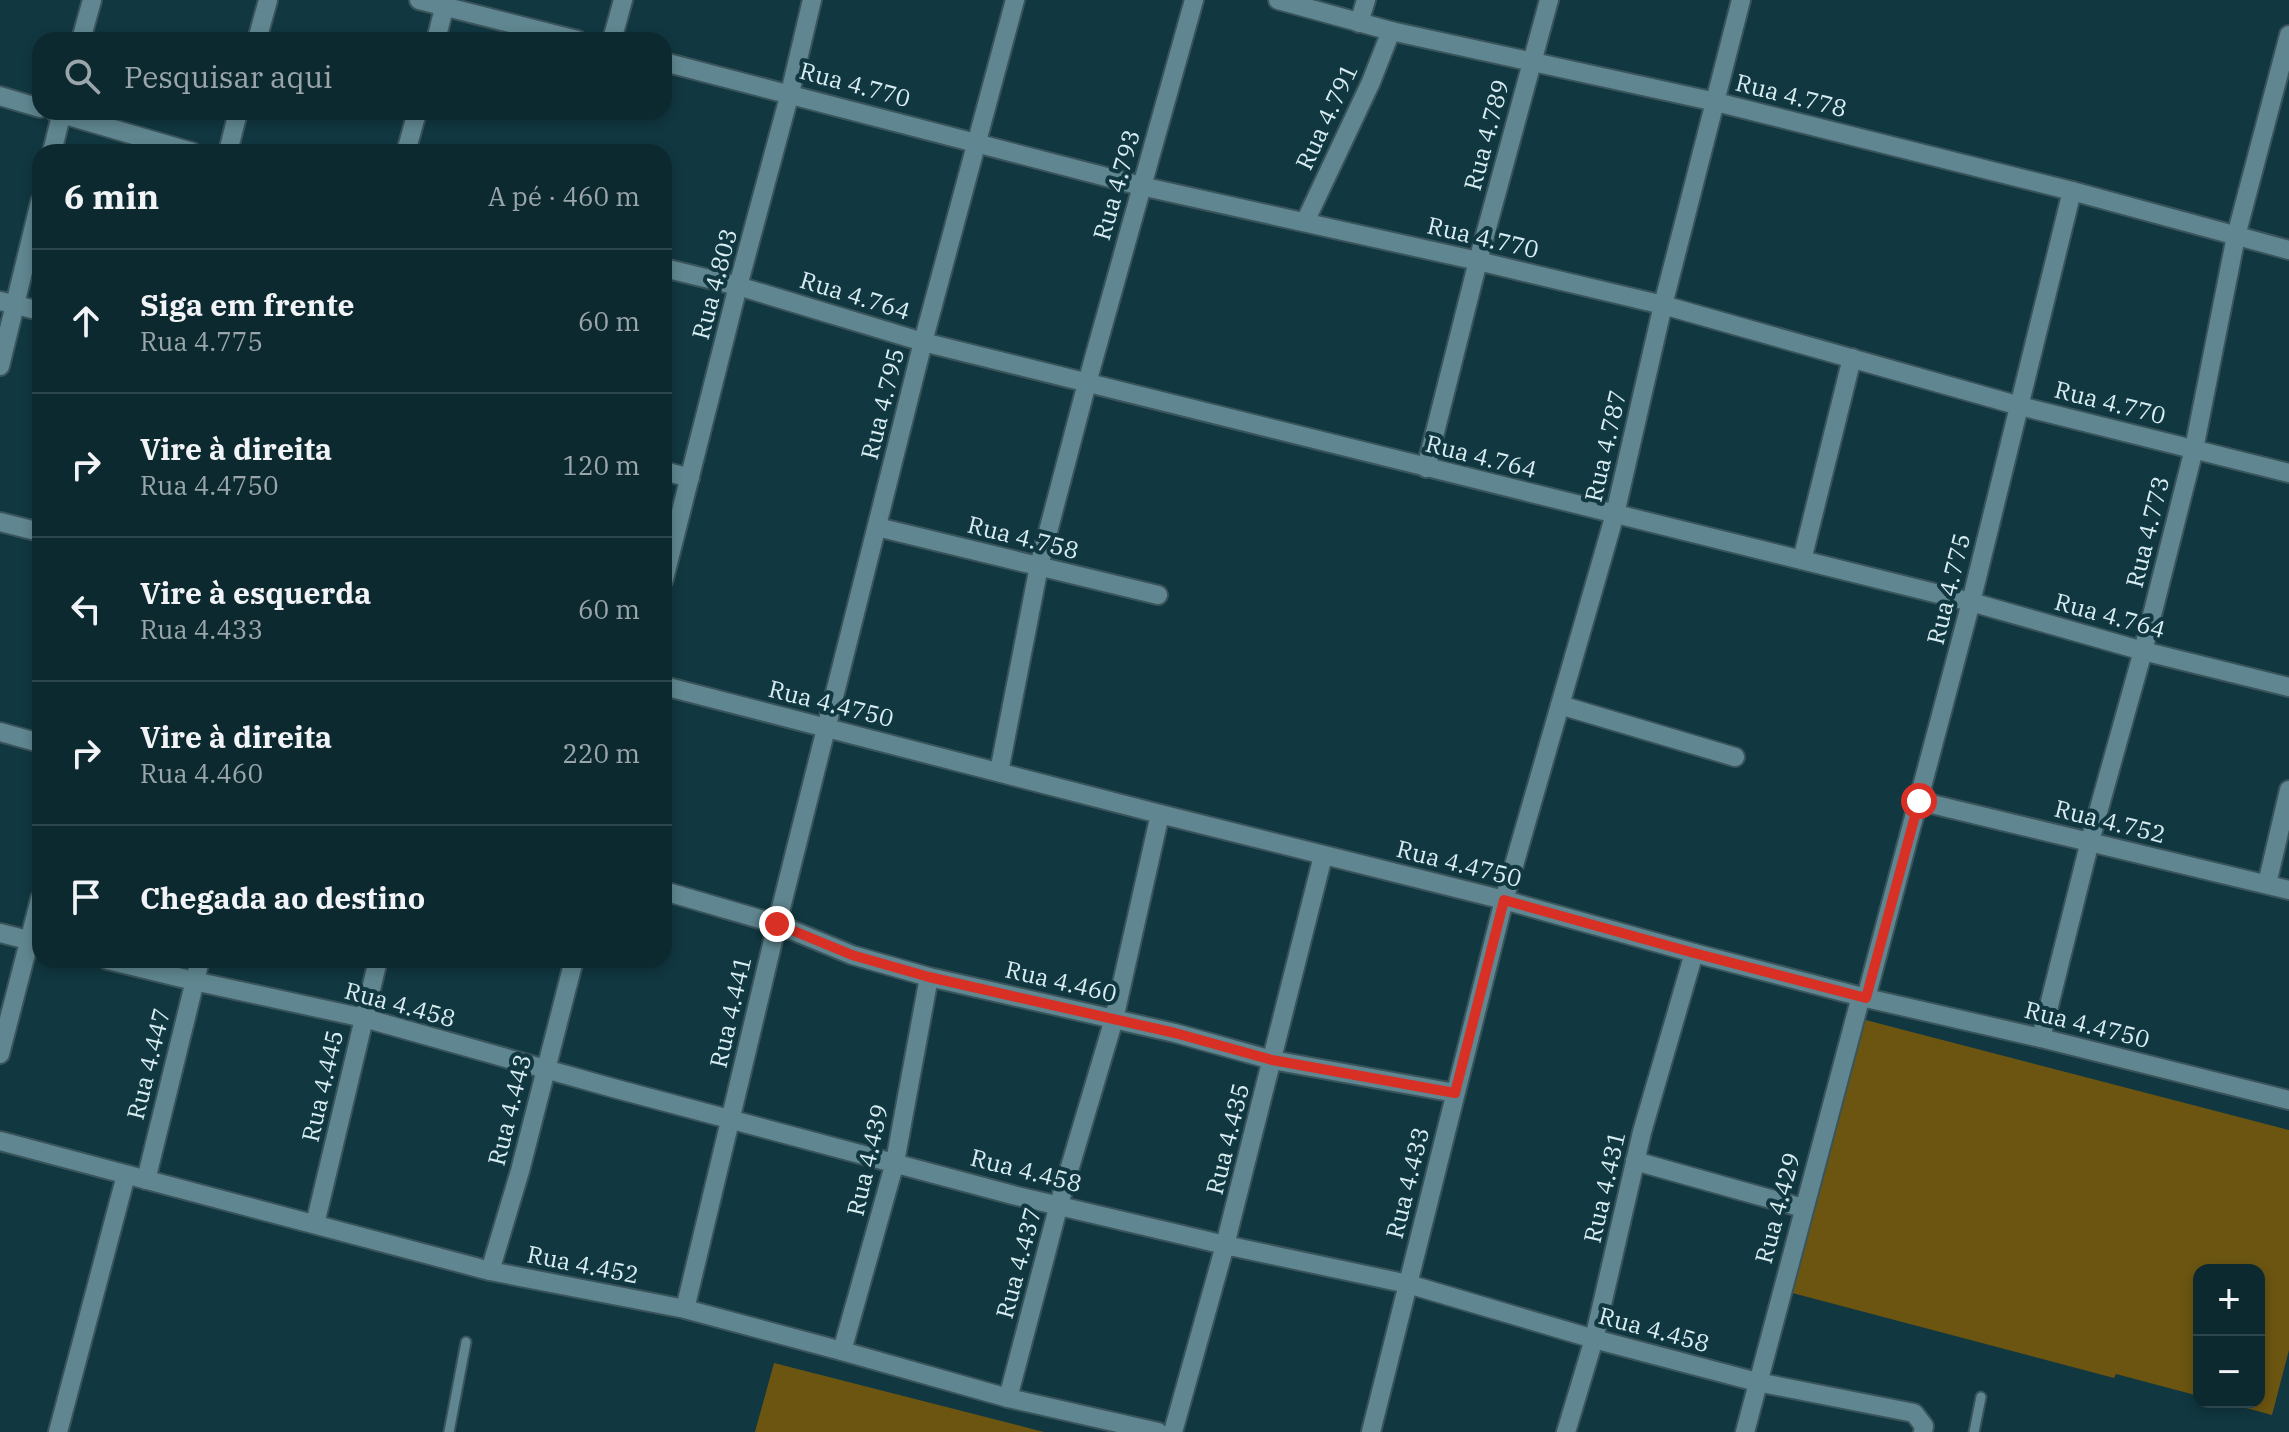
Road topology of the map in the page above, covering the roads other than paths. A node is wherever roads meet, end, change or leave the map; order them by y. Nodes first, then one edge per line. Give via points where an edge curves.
1 (92, 0) edge
2 (268, 0) edge
3 (419, 0) edge
4 (623, 0) edge
5 (812, 0) edge
6 (1015, 0) edge
7 (1194, 0) edge
8 (1278, 0) edge
9 (1366, 0) edge
10 (1549, 0) edge
11 (1741, 0) edge
12 (445, 3) edge
13 (1359, 23) junction
14 (1391, 31) junction
15 (83, 32) edge
16 (259, 32) edge
17 (438, 32) edge
18 (548, 32) edge
19 (614, 32) edge
20 (2288, 41) edge
21 (1532, 61) junction
22 (672, 64) edge
23 (790, 93) junction
24 (0, 96) edge
25 (1716, 102) junction
26 (32, 106) edge
27 (59, 120) edge
28 (84, 120) edge
29 (236, 120) edge
30 (415, 120) edge
31 (978, 142) junction
32 (54, 144) edge
33 (165, 144) edge
34 (230, 144) edge
35 (408, 144) edge
36 (1141, 186) junction
37 (2072, 191) junction
38 (1305, 222) junction
39 (32, 227) edge
40 (2236, 236) junction
41 (2289, 250) edge
42 (1478, 261) junction
43 (672, 270) edge
44 (738, 286) junction
45 (8, 303) edge
46 (1663, 305) junction
47 (32, 309) edge
48 (923, 342) junction
49 (1852, 358) junction
50 (0, 366) edge
51 (1087, 383) junction
52 (2020, 406) junction
53 (2194, 449) junction
54 (1426, 468) junction
55 (672, 473) edge
56 (2289, 473) edge
57 (690, 478) junction
58 (1615, 514) junction
59 (0, 522) edge
60 (877, 527) junction
61 (32, 530) edge
62 (672, 548) edge
63 (1802, 560) junction
64 (1039, 566) junction
65 (1158, 595) dead end
66 (1971, 602) junction
67 (2143, 651) junction
68 (2289, 687) edge
69 (672, 688) edge
70 (1560, 705) junction
71 (827, 727) junction
72 (0, 732) edge
73 (32, 741) edge
74 (1735, 757) dead end
75 (999, 772) junction
76 (2289, 790) edge
77 (1919, 801) junction
78 (1160, 814) junction
79 (2090, 841) junction
80 (1323, 856) junction
81 (2267, 884) junction
82 (2289, 890) edge
83 (672, 893) edge
84 (1504, 900) junction
85 (777, 924) junction
86 (0, 933) edge
87 (32, 941) edge
88 (32, 952) edge
89 (1694, 953) junction
90 (141, 968) edge
91 (198, 968) edge
92 (376, 968) edge
93 (572, 968) edge
94 (929, 977) junction
95 (194, 981) junction
96 (1863, 997) junction
97 (364, 1018) junction
98 (1114, 1019) junction
99 (2041, 1038) junction
100 (0, 1054) edge
101 (1272, 1060) junction
102 (545, 1069) junction
103 (1455, 1093) junction
104 (2289, 1100) edge
105 (731, 1118) junction
106 (0, 1141) edge
107 (1635, 1161) junction
108 (895, 1162) junction
109 (126, 1175) junction
110 (146, 1180) junction
111 (1059, 1204) junction
112 (1803, 1208) junction
113 (315, 1224) junction
114 (1225, 1245) junction
115 (490, 1271) junction
116 (1408, 1284) junction
117 (685, 1309) junction
118 (1594, 1339) junction
119 (466, 1342) dead end
120 (842, 1351) junction
121 (1757, 1382) junction
122 (1981, 1397) dead end
123 (1008, 1398) junction
124 (58, 1432) edge
125 (449, 1432) edge
126 (1158, 1432) edge
127 (1173, 1432) edge
128 (1371, 1432) edge
129 (1566, 1432) edge
130 (1745, 1432) edge
131 (1923, 1432) edge
132 (1974, 1432) edge

1 - 15 street
2 - 16 street
3 - 12 street
4 - 19 street
5 - 23 street, Rua 4.803
6 - 31 street, Rua 4.795
7 - 36 street, Rua 4.793
8 - 13 street, Rua 4.778
9 - 13 street
10 - 21 street, Rua 4.789
11 - 25 street, Rua 4.787
12 - 17 street
12 - 18 street
13 - 14 street, Rua 4.778
14 - 21 street, Rua 4.778
14 - 38 street, Rua 4.791
20 - 40 street, Rua 4.773
21 - 25 street, Rua 4.778
21 - 42 street, Rua 4.789
22 - 23 street, Rua 4.770
23 - 31 street, Rua 4.770
23 - 44 street, Rua 4.803
24 - 26 street
25 - 37 street, Rua 4.778
25 - 46 street, Rua 4.787
27 - 32 street
28 - 33 street
29 - 34 street
30 - 35 street
31 - 36 street, Rua 4.770
31 - 48 street, Rua 4.795
36 - 38 street, Rua 4.770
36 - 51 street, Rua 4.793
37 - 40 street, Rua 4.778
37 - 52 street, Rua 4.775
38 - 42 street, Rua 4.770
39 - 45 street
40 - 41 street, Rua 4.778
40 - 53 street, Rua 4.773
42 - 46 street, Rua 4.770
42 - 54 street, Rua 4.789
43 - 44 street, Rua 4.764
44 - 48 street, Rua 4.764
44 - 57 street, Rua 4.803
45 - 47 street
45 - 50 street
46 - 49 street, Rua 4.770
46 - 58 street, Rua 4.787
48 - 51 street, Rua 4.764
48 - 60 street, Rua 4.795
49 - 52 street, Rua 4.770
49 - 63 street
51 - 54 street, Rua 4.764
51 - 64 street, Rua 4.793
52 - 53 street, Rua 4.770
52 - 66 street, Rua 4.775
53 - 56 street, Rua 4.770
53 - 67 street, Rua 4.773
54 - 58 street, Rua 4.764
55 - 57 street
57 - 62 street, Rua 4.803
58 - 63 street, Rua 4.764
58 - 70 street, Rua 4.787
59 - 61 street
60 - 64 street, Rua 4.758
60 - 71 street, Rua 4.795
63 - 66 street, Rua 4.764
64 - 65 street, Rua 4.758
64 - 75 street, Rua 4.793
66 - 67 street, Rua 4.764
66 - 77 street, Rua 4.775
67 - 68 street, Rua 4.764
67 - 79 street, Rua 4.773
69 - 71 street, Rua 4.4750
70 - 74 street
70 - 84 street, Rua 4.787
71 - 75 street, Rua 4.4750
71 - 85 street, Rua 4.441
72 - 73 street
75 - 78 street, Rua 4.4750
76 - 81 street
77 - 79 street, Rua 4.752
77 - 96 street, Rua 4.775
78 - 80 street, Rua 4.4750
78 - 98 street, Rua 4.437
79 - 81 street, Rua 4.752
79 - 99 street, Rua 4.773
80 - 84 street, Rua 4.4750
80 - 101 street, Rua 4.435
81 - 82 street, Rua 4.752
83 - 85 street, Rua 4.460
84 - 89 street, Rua 4.4750
84 - 103 street, Rua 4.433
85 - 94 street, Rua 4.460 via 852,955
85 - 105 street, Rua 4.441
86 - 87 street
88 - 100 street
89 - 96 street, Rua 4.4750
89 - 107 street, Rua 4.431
90 - 95 street, Rua 4.458
91 - 95 street, Rua 4.447
92 - 97 street, Rua 4.445
93 - 102 street, Rua 4.443
94 - 98 street, Rua 4.460
94 - 108 street, Rua 4.439
95 - 97 street, Rua 4.458
95 - 110 street, Rua 4.447
96 - 99 street, Rua 4.4750
96 - 112 street, Rua 4.429
97 - 102 street, Rua 4.458
97 - 113 street, Rua 4.445
98 - 101 street, Rua 4.460
98 - 111 street, Rua 4.437
99 - 104 street, Rua 4.4750
101 - 103 street, Rua 4.460
101 - 114 street, Rua 4.435
102 - 105 street, Rua 4.458
102 - 115 street, Rua 4.443
103 - 116 street, Rua 4.433
105 - 108 street, Rua 4.458
105 - 117 street, Rua 4.441
106 - 109 street, Rua 4.452
107 - 112 street
107 - 118 street, Rua 4.431
108 - 111 street, Rua 4.458
108 - 120 street, Rua 4.439
109 - 110 street, Rua 4.452
109 - 124 street
110 - 113 street, Rua 4.452
111 - 114 street, Rua 4.458
111 - 123 street, Rua 4.437
112 - 121 street, Rua 4.429
113 - 115 street, Rua 4.452
114 - 116 street, Rua 4.458
114 - 127 street, Rua 4.435
115 - 117 street, Rua 4.452
116 - 118 street, Rua 4.458
116 - 128 street, Rua 4.433
117 - 120 street, Rua 4.452
118 - 121 street, Rua 4.458
118 - 129 street, Rua 4.431
119 - 125 lane
120 - 123 street, Rua 4.452
121 - 130 street, Rua 4.429
121 - 131 street, Rua 4.458 via 1914,1413
122 - 132 lane
123 - 126 street, Rua 4.452

